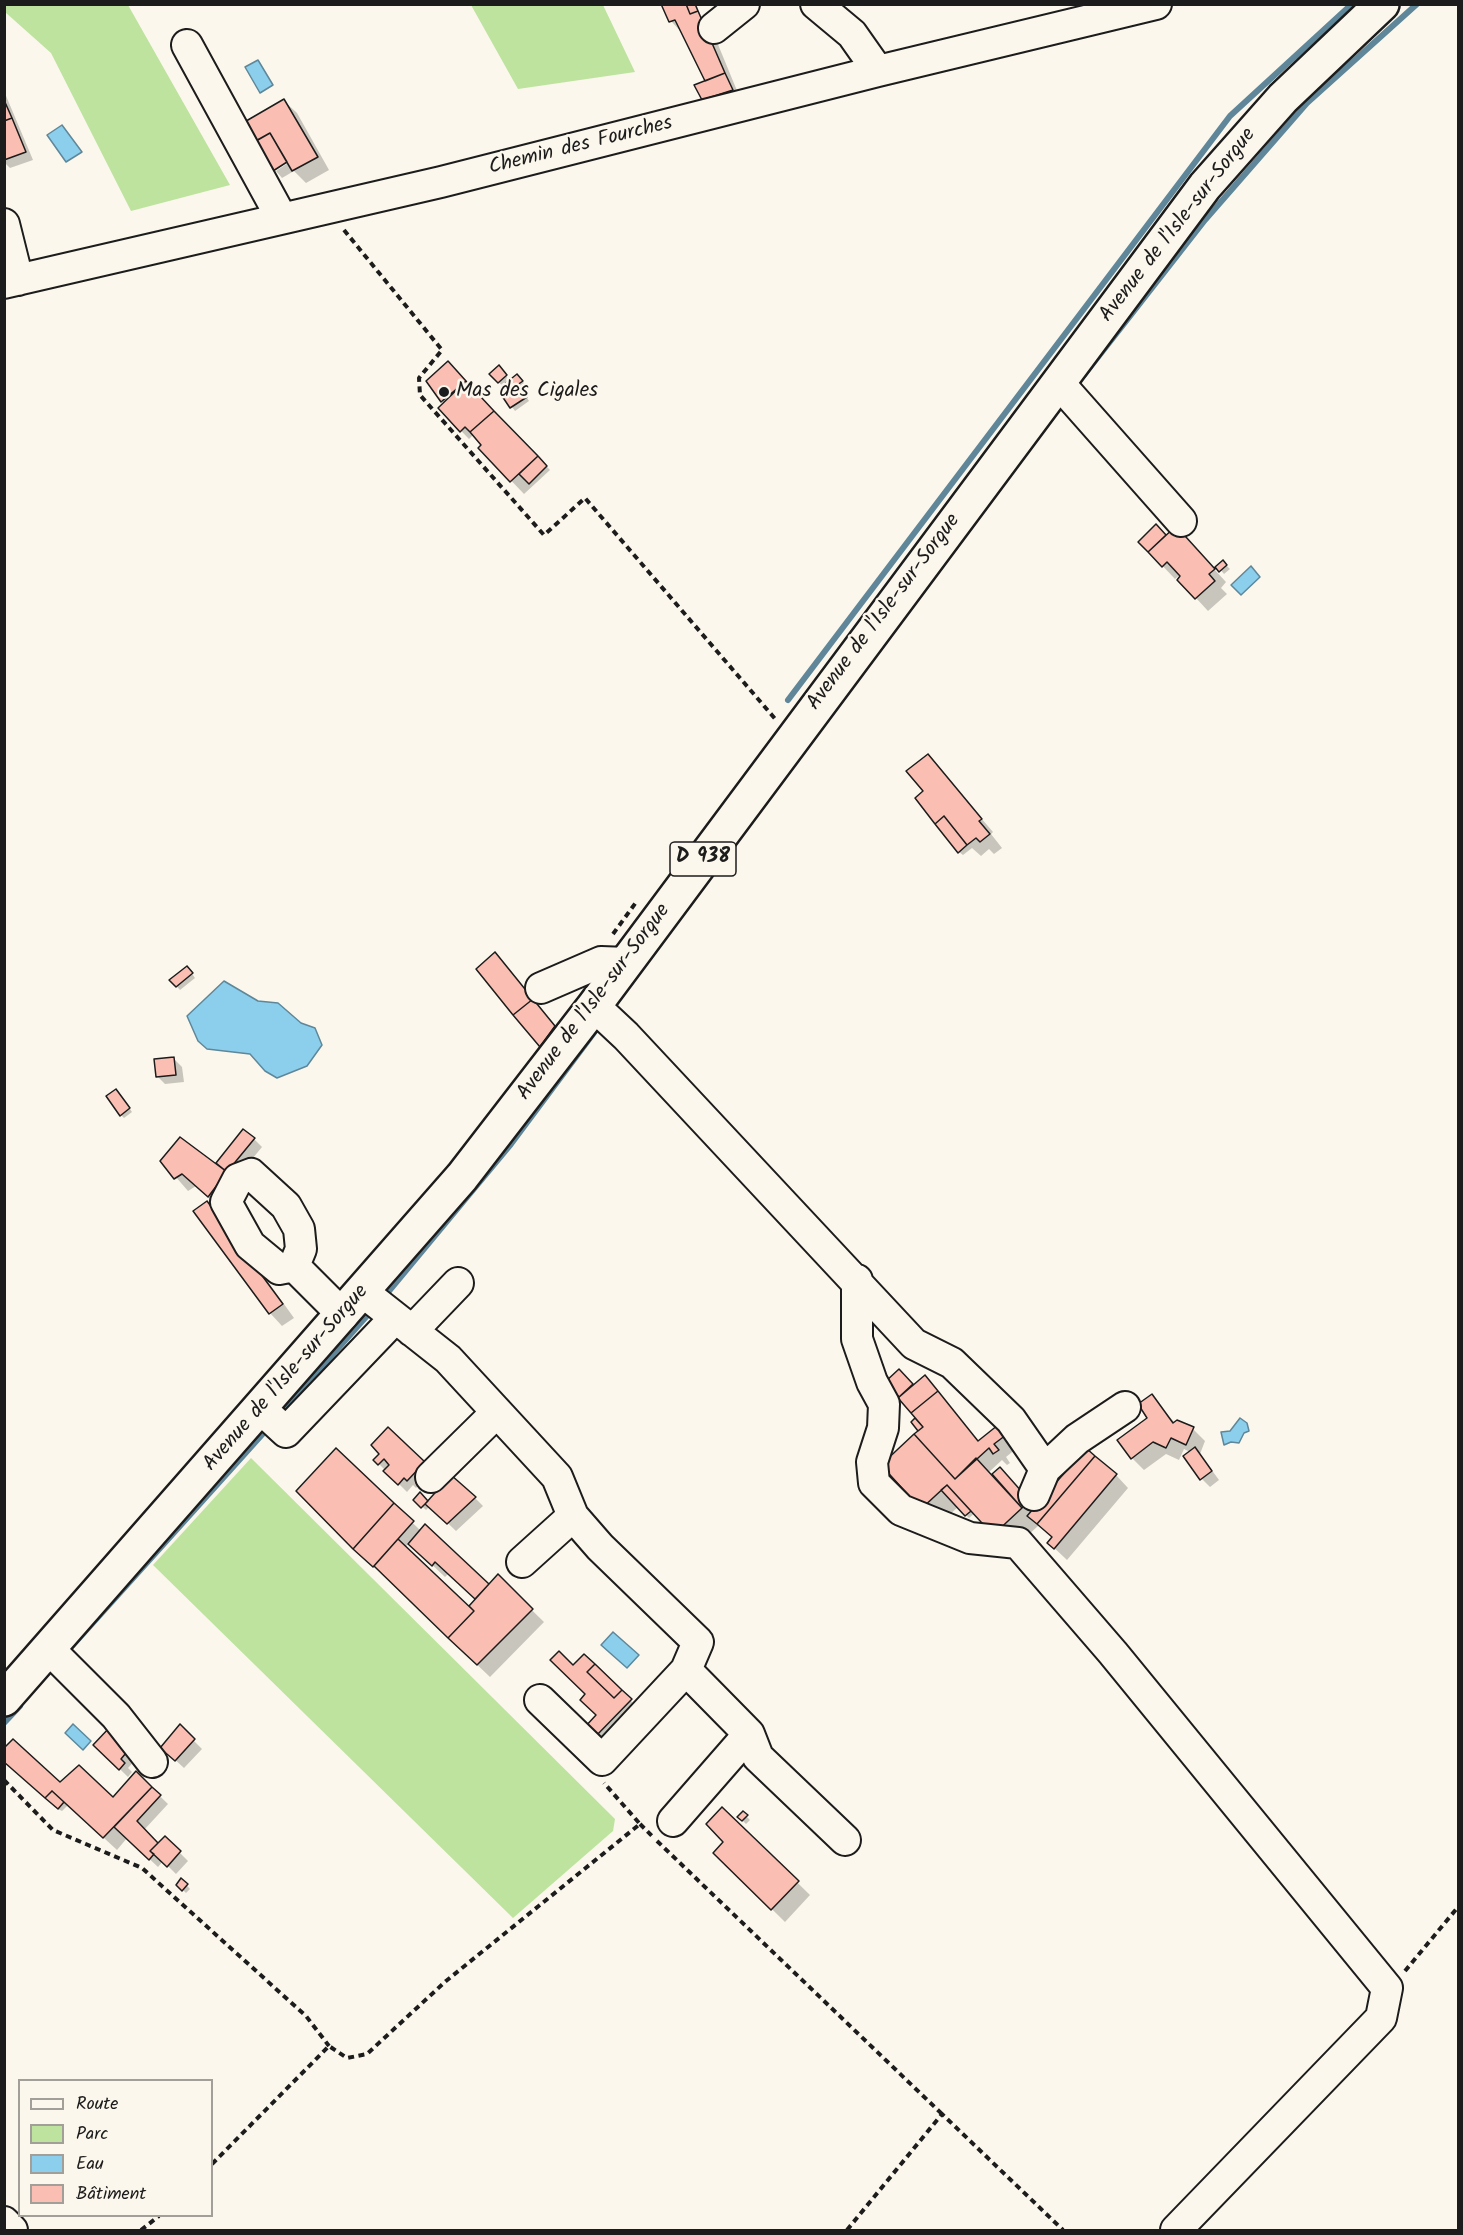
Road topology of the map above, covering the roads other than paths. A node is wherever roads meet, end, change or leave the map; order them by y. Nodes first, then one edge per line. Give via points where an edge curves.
1 (744, 4) edge
2 (816, 4) edge
3 (1156, 4) edge
4 (1382, 4) edge
5 (714, 28) dead end
6 (188, 45) dead end
7 (878, 71) junction
8 (281, 217) junction
9 (4, 224) edge
10 (11, 281) edge
11 (1058, 382) junction
12 (1181, 521) dead end
13 (627, 963) junction
14 (541, 988) dead end
15 (594, 1006) junction
16 (294, 1266) dead end
17 (857, 1280) junction
18 (458, 1282) dead end
19 (353, 1303) junction
20 (404, 1324) junction
21 (1125, 1407) dead end
22 (261, 1409) junction
23 (497, 1412) junction
24 (431, 1477) dead end
25 (573, 1516) junction
26 (522, 1562) dead end
27 (49, 1649) junction
28 (686, 1670) junction
29 (4, 1699) edge
30 (540, 1700) dead end
31 (749, 1734) junction
32 (152, 1762) dead end
33 (673, 1821) dead end
34 (845, 1840) dead end
35 (4, 2222) edge
36 (12, 2230) edge
37 (1176, 2230) edge

1 - 5 street
2 - 7 street via 852,34
3 - 7 street, Chemin des Fourches
4 - 11 main road, Avenue de l'Isle-sur-Sorgue / D 938 via 1317,64 1236,150
6 - 8 street
7 - 8 street, Chemin des Fourches via 430,185
8 - 10 street, Chemin des Fourches
9 - 10 street
11 - 12 street
11 - 13 main road, Avenue de l'Isle-sur-Sorgue / D 938
13 - 14 street via 601,963
13 - 15 main road, Avenue de l'Isle-sur-Sorgue / D 938
15 - 17 street
15 - 19 main road, Avenue de l'Isle-sur-Sorgue / D 938 via 462,1177
16 - 19 street
17 - 21 street via 914,1344 952,1363 1011,1420 1039,1482 1077,1439
17 - 37 street via 857,1339 884,1404 883,1428 872,1462 874,1484 901,1510 970,1538 1018,1543 1387,1988 1381,2018
18 - 20 street
19 - 20 street
19 - 22 main road, Avenue de l'Isle-sur-Sorgue / D 938
20 - 22 street via 286,1432
20 - 23 street via 448,1359
22 - 27 main road, Avenue de l'Isle-sur-Sorgue / D 938
23 - 24 street
23 - 25 street via 557,1477
25 - 26 street
25 - 28 street via 698,1642
27 - 29 main road, Avenue de l'Isle-sur-Sorgue / D 938
27 - 32 street via 116,1716
28 - 30 street via 602,1760
28 - 31 street
31 - 33 street
31 - 34 street via 758,1757
35 - 36 street

